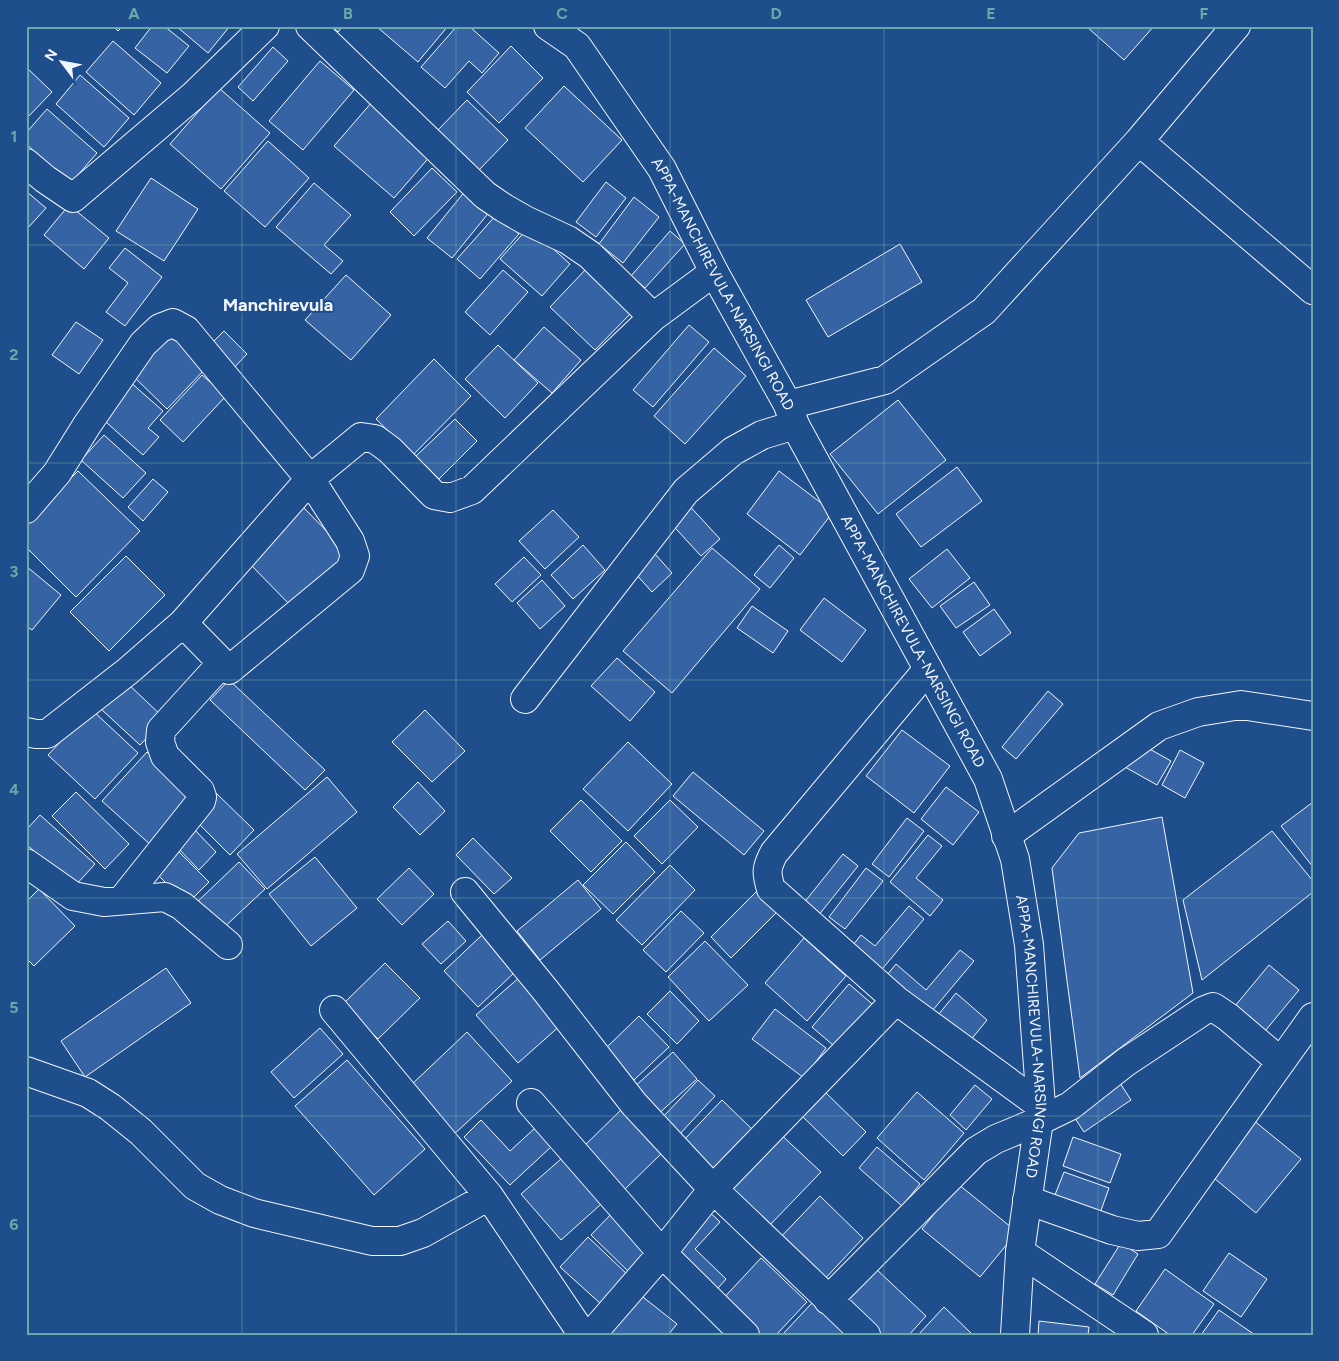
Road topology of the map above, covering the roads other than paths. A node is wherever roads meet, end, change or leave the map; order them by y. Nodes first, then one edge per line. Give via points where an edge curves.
1 (265, 26) edge
2 (310, 26) edge
3 (1236, 26) edge
4 (551, 27) edge
5 (1139, 141) junction
6 (26, 163) edge
7 (714, 272) junction
8 (1313, 290) edge
9 (653, 317) junction
10 (792, 415) junction
11 (310, 480) junction
12 (26, 509) edge
13 (183, 623) junction
14 (222, 663) junction
15 (928, 669) junction
16 (525, 698) dead end
17 (1313, 716) edge
18 (26, 732) edge
19 (1006, 836) junction
20 (26, 863) edge
21 (464, 892) dead end
22 (122, 900) junction
23 (228, 945) dead end
24 (896, 1000) junction
25 (334, 1010) dead end
26 (1313, 1017) edge
27 (1281, 1062) junction
28 (26, 1071) edge
29 (531, 1103) dead end
30 (1039, 1114) junction
31 (713, 1189) junction
32 (489, 1196) junction
33 (1027, 1200) junction
34 (1020, 1252) junction
35 (662, 1254) junction
36 (828, 1300) junction
37 (582, 1335) edge
38 (591, 1335) edge
39 (745, 1335) edge
40 (866, 1335) edge
41 (1015, 1335) edge
42 (1144, 1335) edge

1 - 6 street via 193,96 73,198
2 - 9 street via 485,195 590,254
3 - 5 street
4 - 7 street, APPA-MANCHIREVULA-NARSINGI ROAD via 577,46 662,169
5 - 8 street
5 - 10 street via 984,311 885,380
7 - 9 street
7 - 10 street, APPA-MANCHIREVULA-NARSINGI ROAD
9 - 11 street via 472,490 450,498 434,495 390,450 375,439 361,437
10 - 15 street, APPA-MANCHIREVULA-NARSINGI ROAD
10 - 16 street via 733,451 686,491
11 - 12 street via 186,330 173,323 160,328 143,344 57,473
11 - 13 street
11 - 14 street via 350,541 356,556 353,565 229,670
13 - 14 street
13 - 18 street via 47,734
14 - 22 street via 161,730 160,742 165,756 200,791 201,801
15 - 19 street, APPA-MANCHIREVULA-NARSINGI ROAD via 988,778
15 - 24 street via 767,866 772,889
17 - 19 street via 1241,705 1198,712 1160,726
19 - 30 street, APPA-MANCHIREVULA-NARSINGI ROAD via 1015,859 1029,944
20 - 22 street via 73,896 104,902
21 - 31 street via 634,1104
22 - 23 street via 164,897 182,906
24 - 30 street
24 - 31 street
25 - 32 street
26 - 27 street
27 - 30 street via 1213,1007 1126,1062 1070,1106
27 - 33 street via 1158,1234 1138,1236 1112,1230
28 - 32 street via 88,1093 140,1132 195,1186 254,1213 372,1241 400,1241
29 - 35 street
30 - 33 street, APPA-MANCHIREVULA-NARSINGI ROAD
30 - 36 street via 976,1151
31 - 35 street
31 - 36 street
32 - 37 street
33 - 34 street, APPA-MANCHIREVULA-NARSINGI ROAD
34 - 41 street, APPA-MANCHIREVULA-NARSINGI ROAD
34 - 42 street
35 - 38 street
35 - 39 street
36 - 40 street

